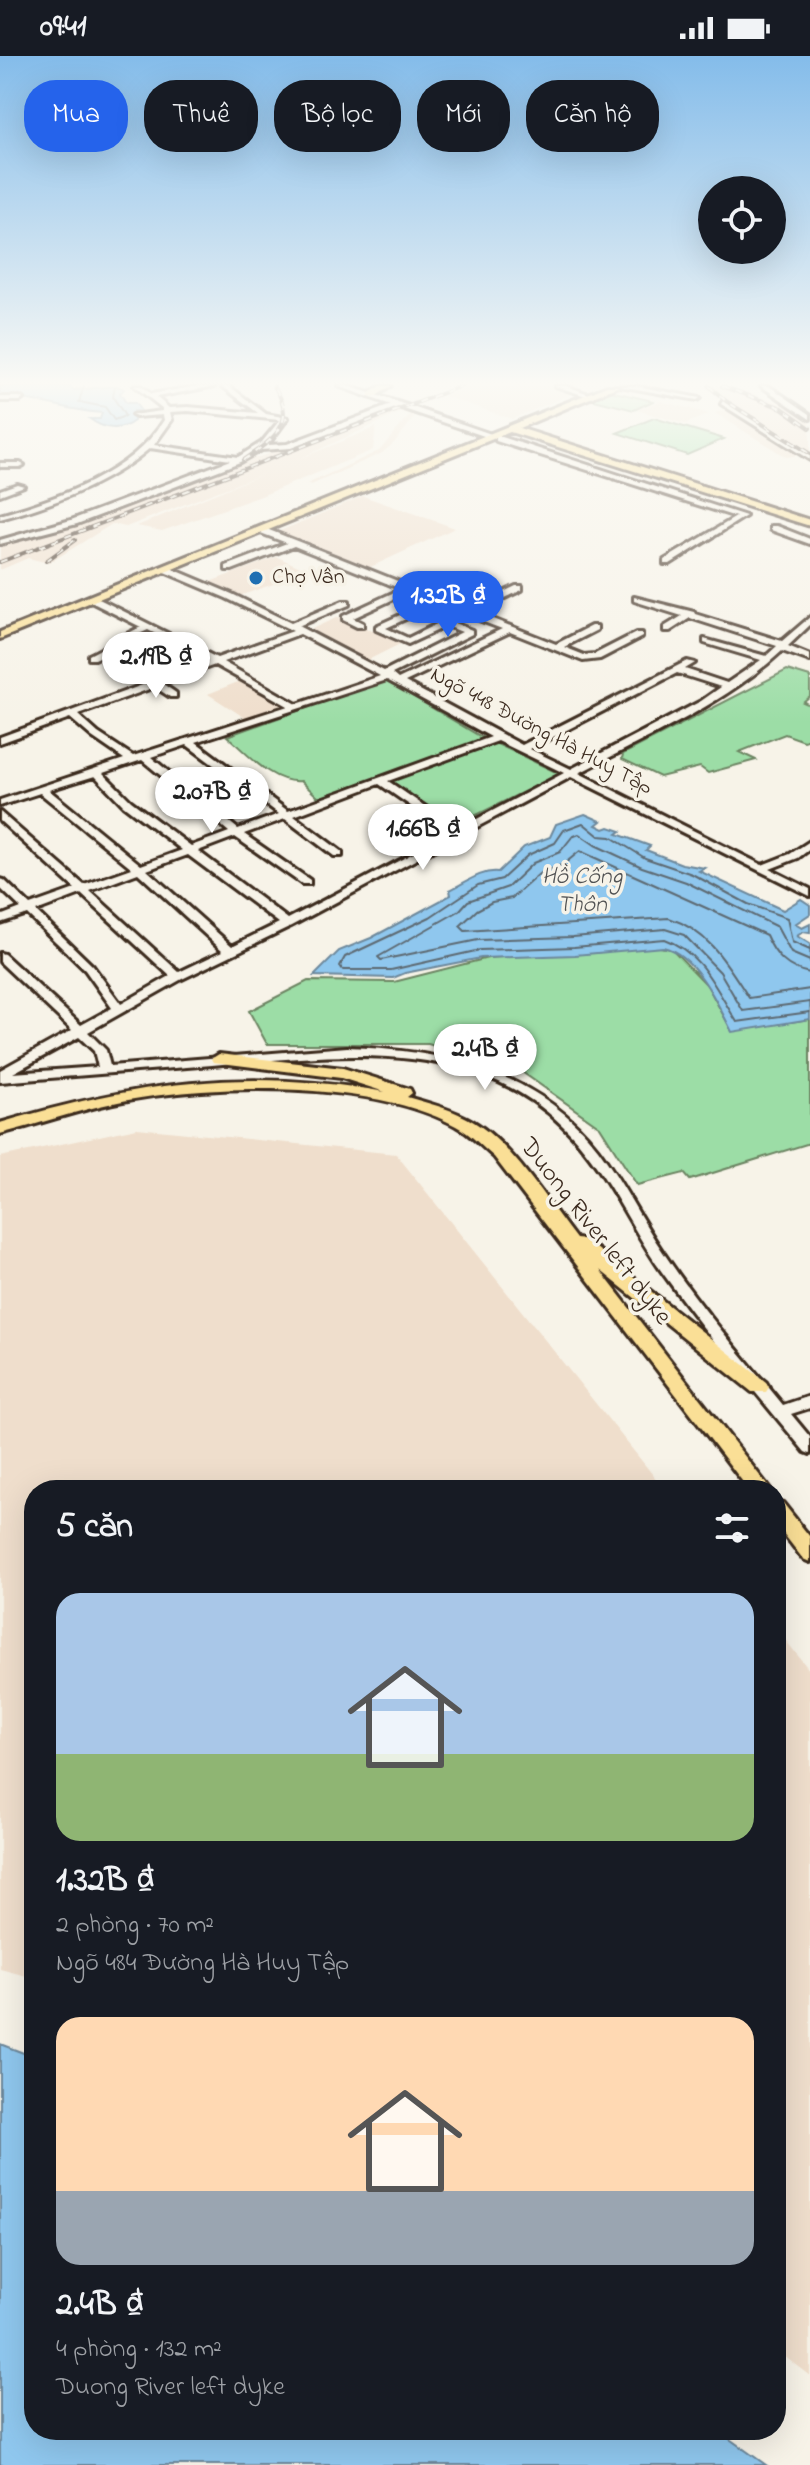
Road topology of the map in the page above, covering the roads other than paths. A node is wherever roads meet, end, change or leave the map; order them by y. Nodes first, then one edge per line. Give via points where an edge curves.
1 (54, 498) edge
2 (141, 498) edge
3 (340, 498) edge
4 (687, 498) edge
5 (731, 498) edge
6 (760, 498) edge
7 (2, 505) edge
8 (19, 512) junction
9 (810, 514) edge
10 (0, 517) edge
11 (810, 523) edge
12 (774, 528) dead end
13 (261, 530) junction
14 (0, 532) edge
15 (14, 539) junction
16 (0, 542) edge
17 (810, 542) edge
18 (294, 543) junction
19 (667, 562) dead end
20 (229, 568) dead end
21 (165, 569) junction
22 (519, 588) dead end
23 (408, 589) junction
24 (92, 599) junction
25 (637, 599) dead end
26 (437, 601) junction
27 (346, 603) dead end
28 (469, 613) junction
29 (691, 614) junction
30 (810, 620) edge
31 (447, 623) junction
32 (360, 625) dead end
33 (146, 628) junction
34 (594, 628) dead end
35 (296, 629) junction
36 (509, 629) junction
37 (667, 629) dead end
38 (639, 635) dead end
39 (0, 636) edge
40 (707, 641) dead end
41 (121, 643) junction
42 (782, 646) junction
43 (556, 648) junction
44 (92, 657) dead end
45 (810, 658) edge
46 (768, 659) junction
47 (217, 662) junction
48 (690, 663) dead end
49 (677, 670) junction
50 (388, 675) junction
51 (174, 677) junction
52 (401, 681) junction
53 (156, 683) junction
54 (728, 686) junction
55 (173, 695) dead end
56 (294, 706) junction
57 (71, 714) junction
58 (499, 737) junction
59 (0, 740) edge
60 (188, 741) junction
61 (523, 748) junction
62 (138, 758) junction
63 (96, 771) junction
64 (574, 773) junction
65 (381, 781) junction
66 (41, 789) junction
67 (0, 803) edge
68 (0, 815) edge
69 (287, 815) junction
70 (387, 823) dead end
71 (237, 834) junction
72 (458, 834) junction
73 (810, 844) edge
74 (431, 848) junction
75 (190, 850) junction
76 (338, 854) dead end
77 (763, 868) junction
78 (140, 869) junction
79 (0, 882) edge
80 (306, 882) dead end
81 (81, 889) junction
82 (810, 893) edge
83 (29, 911) junction
84 (0, 920) edge
85 (287, 924) junction
86 (231, 952) junction
87 (0, 956) edge
88 (178, 977) junction
89 (119, 1010) junction
90 (78, 1031) junction
91 (219, 1059) junction
92 (105, 1069) junction
93 (0, 1077) edge
94 (462, 1123) junction
95 (0, 1129) edge
96 (556, 1225) junction
97 (759, 1387) junction
98 (810, 1402) edge
99 (780, 1412) junction
100 (810, 1448) edge
101 (753, 1480) edge
102 (786, 1522) edge
103 (810, 1553) edge

1 - 8 street
2 - 15 street
3 - 13 main road
4 - 19 street via 742,516
5 - 11 main road
6 - 9 main road
7 - 8 street
8 - 10 street
12 - 17 street
13 - 18 street
13 - 21 main road
14 - 15 street
15 - 16 street
18 - 20 street
18 - 23 street
21 - 24 main road
21 - 35 street, Ngõ 448 Đường Hà Huy Tập
22 - 28 street
23 - 26 street
23 - 32 street via 346,618
24 - 33 street
24 - 39 main road
25 - 29 street
26 - 28 street
26 - 31 street via 379,628 408,641
27 - 35 street
28 - 31 street
28 - 36 street
29 - 37 street
29 - 42 street
30 - 42 street
31 - 50 street via 469,632
33 - 41 street
33 - 47 street
34 - 43 street
35 - 47 street
35 - 50 street, Ngõ 448 Đường Hà Huy Tập
36 - 43 street
36 - 52 street
38 - 43 street via 589,659
40 - 46 street
41 - 44 street
41 - 51 street
42 - 45 street
42 - 46 street
46 - 54 street
47 - 51 street
47 - 56 street
48 - 49 street
49 - 54 street
49 - 61 street
50 - 52 street, Ngõ 448 Đường Hà Huy Tập
50 - 56 street
51 - 53 street
52 - 58 street, Ngõ 448 Đường Hà Huy Tập
53 - 55 street
53 - 57 street
54 - 64 street
56 - 60 street
57 - 59 street
57 - 62 street via 95,735
58 - 61 street, Ngõ 448 Đường Hà Huy Tập
58 - 65 street
60 - 62 street
60 - 69 street
61 - 64 street, Ngõ 448 Đường Hà Huy Tập
62 - 63 street
62 - 71 street
63 - 66 street
63 - 75 street via 127,803
64 - 72 street
64 - 77 street, Ngõ 448 Đường Hà Huy Tập
65 - 69 street
65 - 72 street
66 - 67 street
66 - 78 street
68 - 81 street
69 - 71 street
69 - 76 street
70 - 74 street
71 - 75 street
71 - 80 street
72 - 74 street
73 - 77 street
74 - 85 street
75 - 78 street
75 - 85 street
77 - 82 street, Ngõ 448 Đường Hà Huy Tập
78 - 81 street
78 - 86 street
79 - 83 street
81 - 83 street
81 - 88 street
83 - 84 street
83 - 89 street via 89,968
85 - 86 street
86 - 88 street
87 - 90 street
88 - 89 street
89 - 90 street
90 - 92 street via 102,1052
90 - 93 street
91 - 92 street
91 - 94 main road via 371,1081
91 - 97 street via 396,1052 480,1070 525,1090 589,1146 670,1272
92 - 93 street
94 - 95 main road, Duong River left dyke via 401,1101 340,1090 240,1085 162,1090 87,1103
94 - 96 main road, Duong River left dyke via 500,1153
96 - 97 main road
96 - 101 main road, Duong River left dyke
97 - 99 street
98 - 99 street
99 - 100 street
102 - 103 main road

